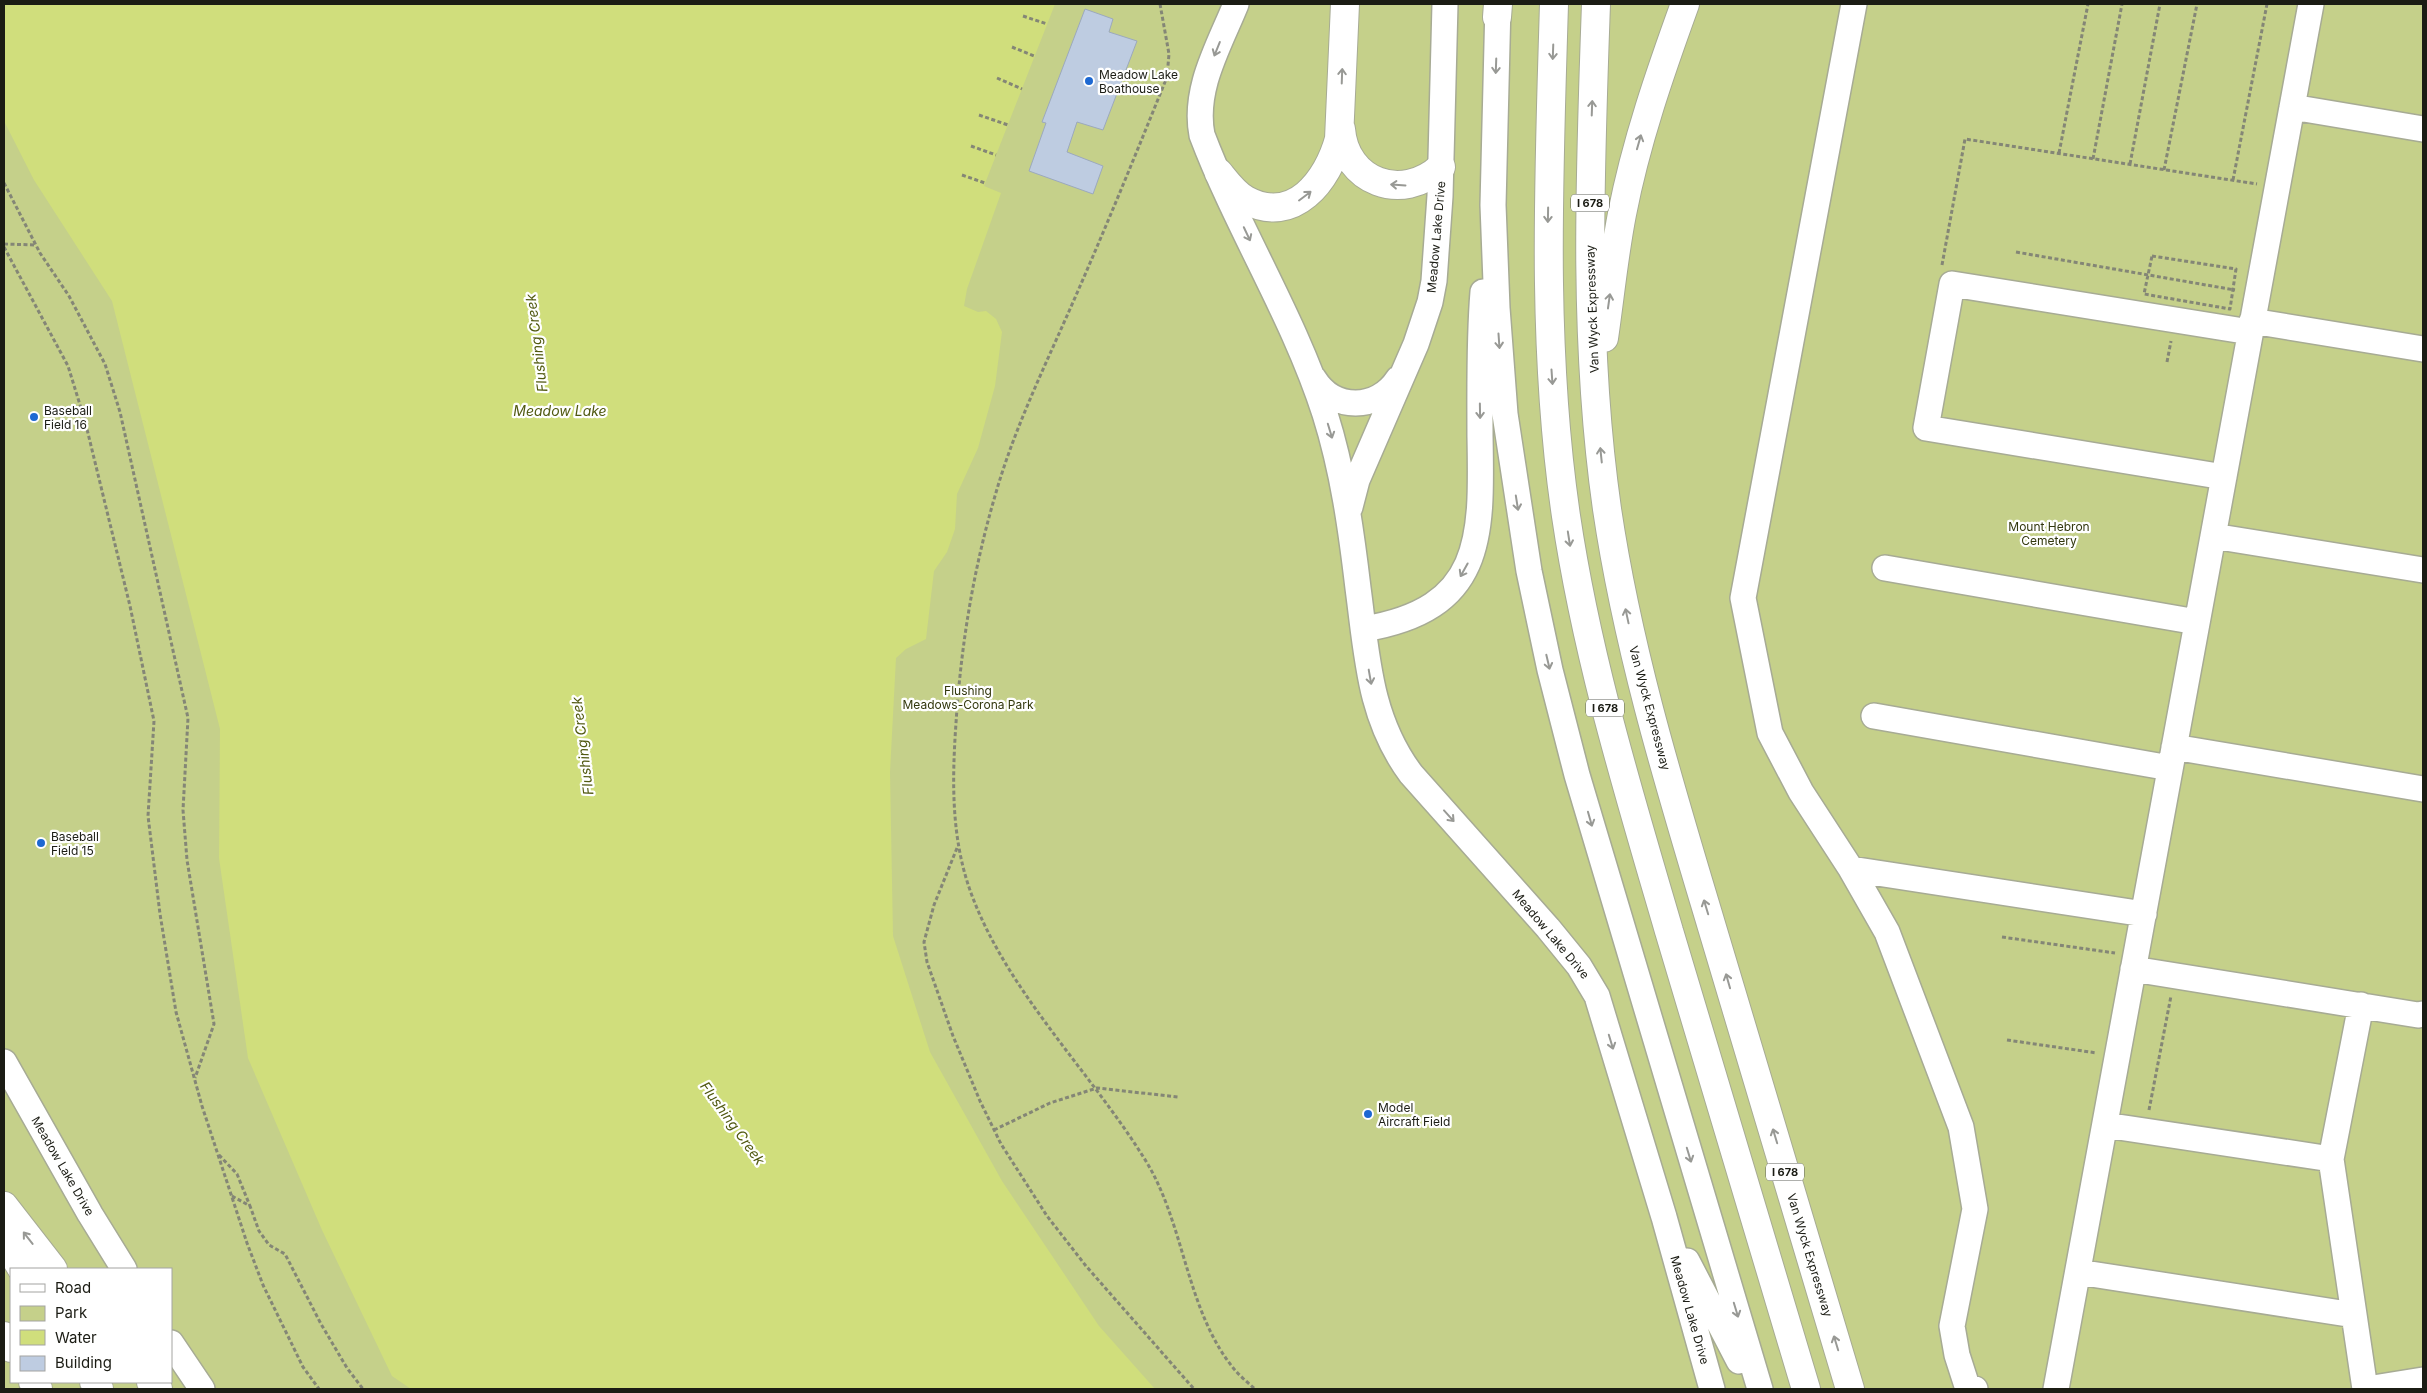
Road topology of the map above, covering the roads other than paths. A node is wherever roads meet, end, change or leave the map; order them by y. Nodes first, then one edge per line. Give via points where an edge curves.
1 (1236, 4) edge
2 (1445, 4) edge
3 (1554, 4) edge
4 (1596, 4) edge
5 (1685, 4) edge
6 (1854, 4) edge
7 (2311, 4) edge
8 (1498, 8) edge
9 (1344, 10) edge
10 (2292, 107) junction
11 (1340, 125) junction
12 (2423, 129) edge
13 (1441, 167) junction
14 (1219, 174) junction
15 (1493, 205) junction
16 (2251, 327) junction
17 (2423, 349) edge
18 (1310, 372) junction
19 (1402, 374) junction
20 (1595, 402) junction
21 (2224, 478) junction
22 (1349, 514) junction
23 (2213, 536) junction
24 (1885, 568) dead end
25 (2423, 570) edge
26 (2197, 622) junction
27 (1364, 629) junction
28 (1874, 716) dead end
29 (2172, 758) junction
30 (2423, 789) edge
31 (1851, 869) junction
32 (2144, 914) junction
33 (2135, 962) junction
34 (2361, 1006) junction
35 (2423, 1014) edge
36 (4, 1062) edge
37 (2105, 1125) junction
38 (2331, 1159) junction
39 (4, 1206) edge
40 (1664, 1217) junction
41 (4, 1240) edge
42 (21, 1268) edge
43 (52, 1268) edge
44 (123, 1268) edge
45 (2078, 1272) junction
46 (2354, 1316) junction
47 (172, 1344) edge
48 (2423, 1380) edge
49 (202, 1389) edge
50 (1712, 1389) edge
51 (1754, 1389) edge
52 (1760, 1389) edge
53 (1806, 1389) edge
54 (1850, 1389) edge
55 (1975, 1389) edge
56 (2056, 1389) edge
57 (2366, 1389) edge

1 -> 14 street via 1200,104 1202,135
2 - 13 street, Meadow Lake Drive
3 -> 53 highway, I 678 via 1548,300 1559,460 1574,566 1596,673 1626,785
20 -> 4 highway, Van Wyck Expressway / I 678 via 1590,246
20 -> 5 highway via 1616,247 1628,185 1646,117
6 - 31 street via 1743,598 1770,732 1801,792
7 - 10 street
8 -> 15 street
11 -> 9 highway
10 - 12 street
10 - 16 street
13 -> 11 highway via 1426,179 1409,185 1398,186 1375,180 1351,163 1342,142
14 -> 11 highway via 1235,192 1260,206 1300,201 1320,180 1335,152
13 - 19 street, Meadow Lake Drive via 1436,260 1430,302
14 -> 18 street
15 -> 27 street via 1480,323 1481,496 1477,537 1465,570 1438,601 1414,617
15 -> 52 street via 1505,414 1519,515 1542,632 1577,775
16 - 17 street
16 - 21 street
16 - 21 street via 1952,284 1926,428
18 - 19 street via 1330,396 1353,404 1376,399 1396,384
18 -> 22 street, Meadow Lake Drive via 1332,437
19 - 22 street, Meadow Lake Drive via 1357,480
54 -> 20 highway, Van Wyck Expressway / I 678 via 1647,704 1615,559
21 - 23 street
22 - 27 street, Meadow Lake Drive
23 - 25 street
23 - 26 street
24 - 26 street
26 - 29 street
27 -> 40 street, Meadow Lake Drive via 1374,695 1387,736 1398,756 1554,935 1591,983
28 - 29 street
29 - 30 street
29 - 32 street
31 - 32 street
31 - 55 street via 1887,932 1961,1127 1975,1208 1952,1326 1967,1386
32 - 33 street
33 - 34 street via 2174,976
33 - 37 street
34 - 35 street
34 - 38 street
36 - 44 street, Meadow Lake Drive
37 - 38 street
37 - 45 street
38 - 46 street
43 -> 39 highway
40 - 50 street, Meadow Lake Drive
40 - 51 street
41 - 42 highway
45 - 46 street
45 - 56 street
46 - 57 street
47 - 49 street
48 - 57 street

